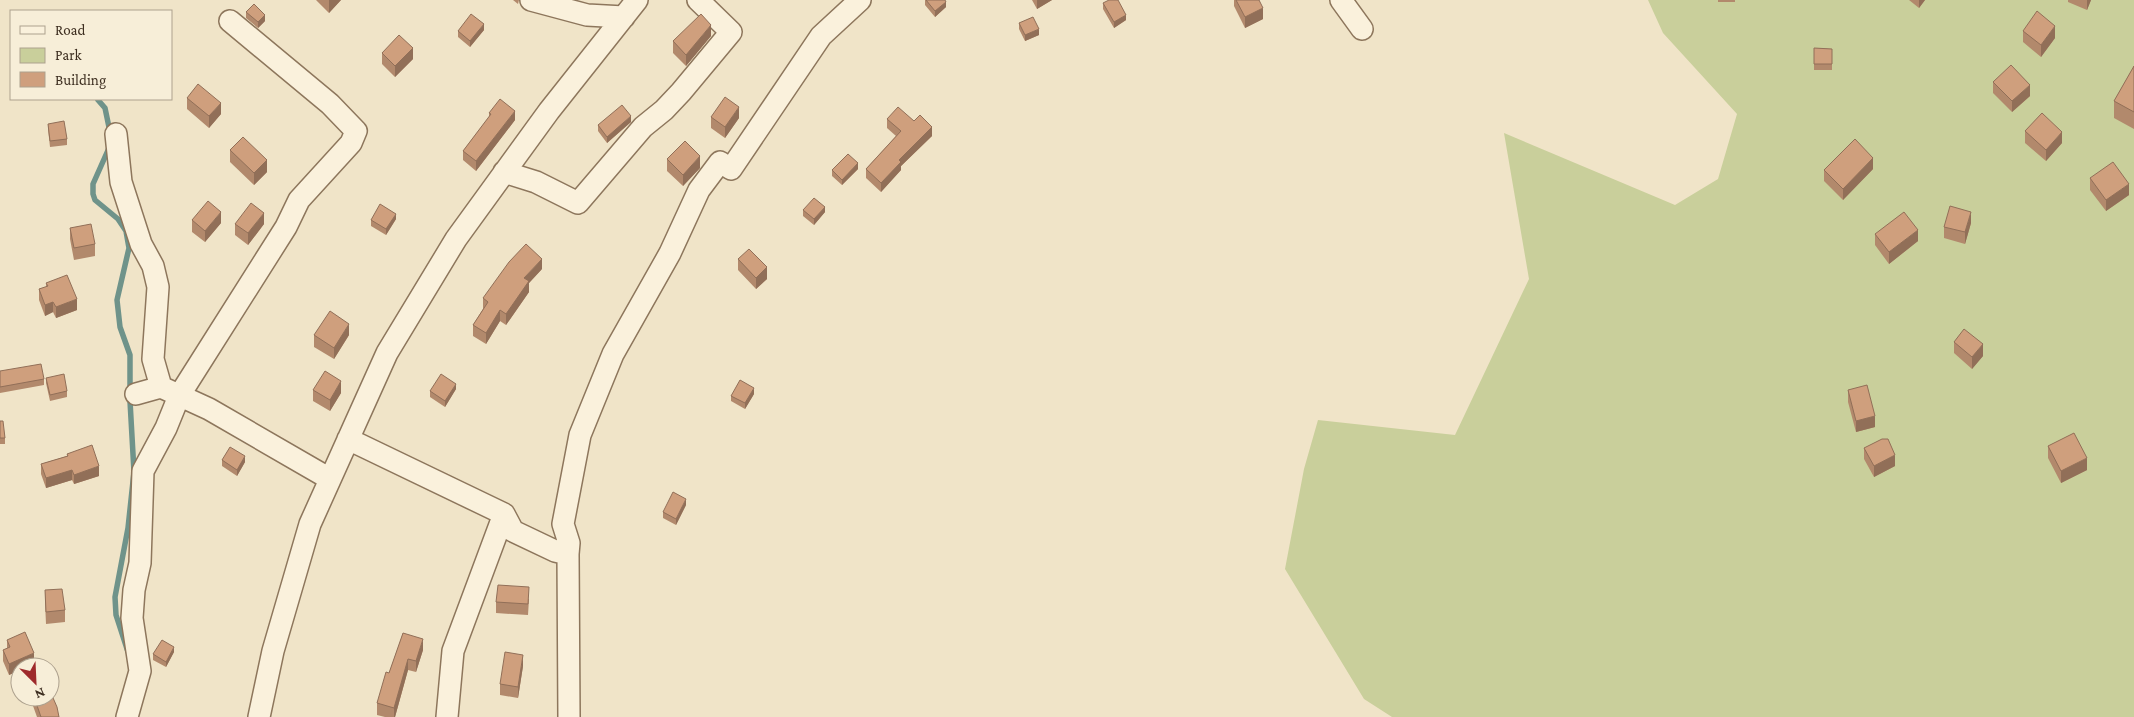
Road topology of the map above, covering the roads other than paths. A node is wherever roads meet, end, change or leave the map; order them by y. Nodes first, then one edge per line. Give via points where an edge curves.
1 (531, 0) edge
2 (637, 0) edge
3 (698, 0) edge
4 (845, 0) edge
5 (860, 0) edge
6 (1341, 0) edge
7 (624, 17) junction
8 (230, 21) dead end
9 (1362, 29) dead end
10 (821, 36) junction
11 (116, 134) dead end
12 (504, 172) junction
13 (170, 391) junction
14 (136, 394) dead end
15 (348, 439) junction
16 (330, 479) junction
17 (504, 514) junction
18 (568, 554) junction
19 (127, 717) edge
20 (259, 717) edge
21 (447, 717) edge
22 (569, 717) edge

1 - 7 street via 587,15
2 - 7 street
3 - 12 street via 731,32 681,92 643,127 578,203 536,182
4 - 10 street
5 - 10 street
6 - 9 street
7 - 12 street
8 - 13 street via 330,104 356,131 351,143 299,200 286,227
10 - 18 street via 731,168 720,162 699,190 670,253 613,354 580,435 562,524 569,543
11 - 13 street via 121,182 158,287 153,359
12 - 15 street via 456,239 387,353
13 - 14 street
13 - 16 street via 209,409
13 - 19 street via 166,428 143,470 140,563 132,618 140,671
15 - 16 street
15 - 17 street
16 - 20 street via 310,524 273,651
17 - 18 street via 513,531
17 - 21 street via 453,651
18 - 22 street

